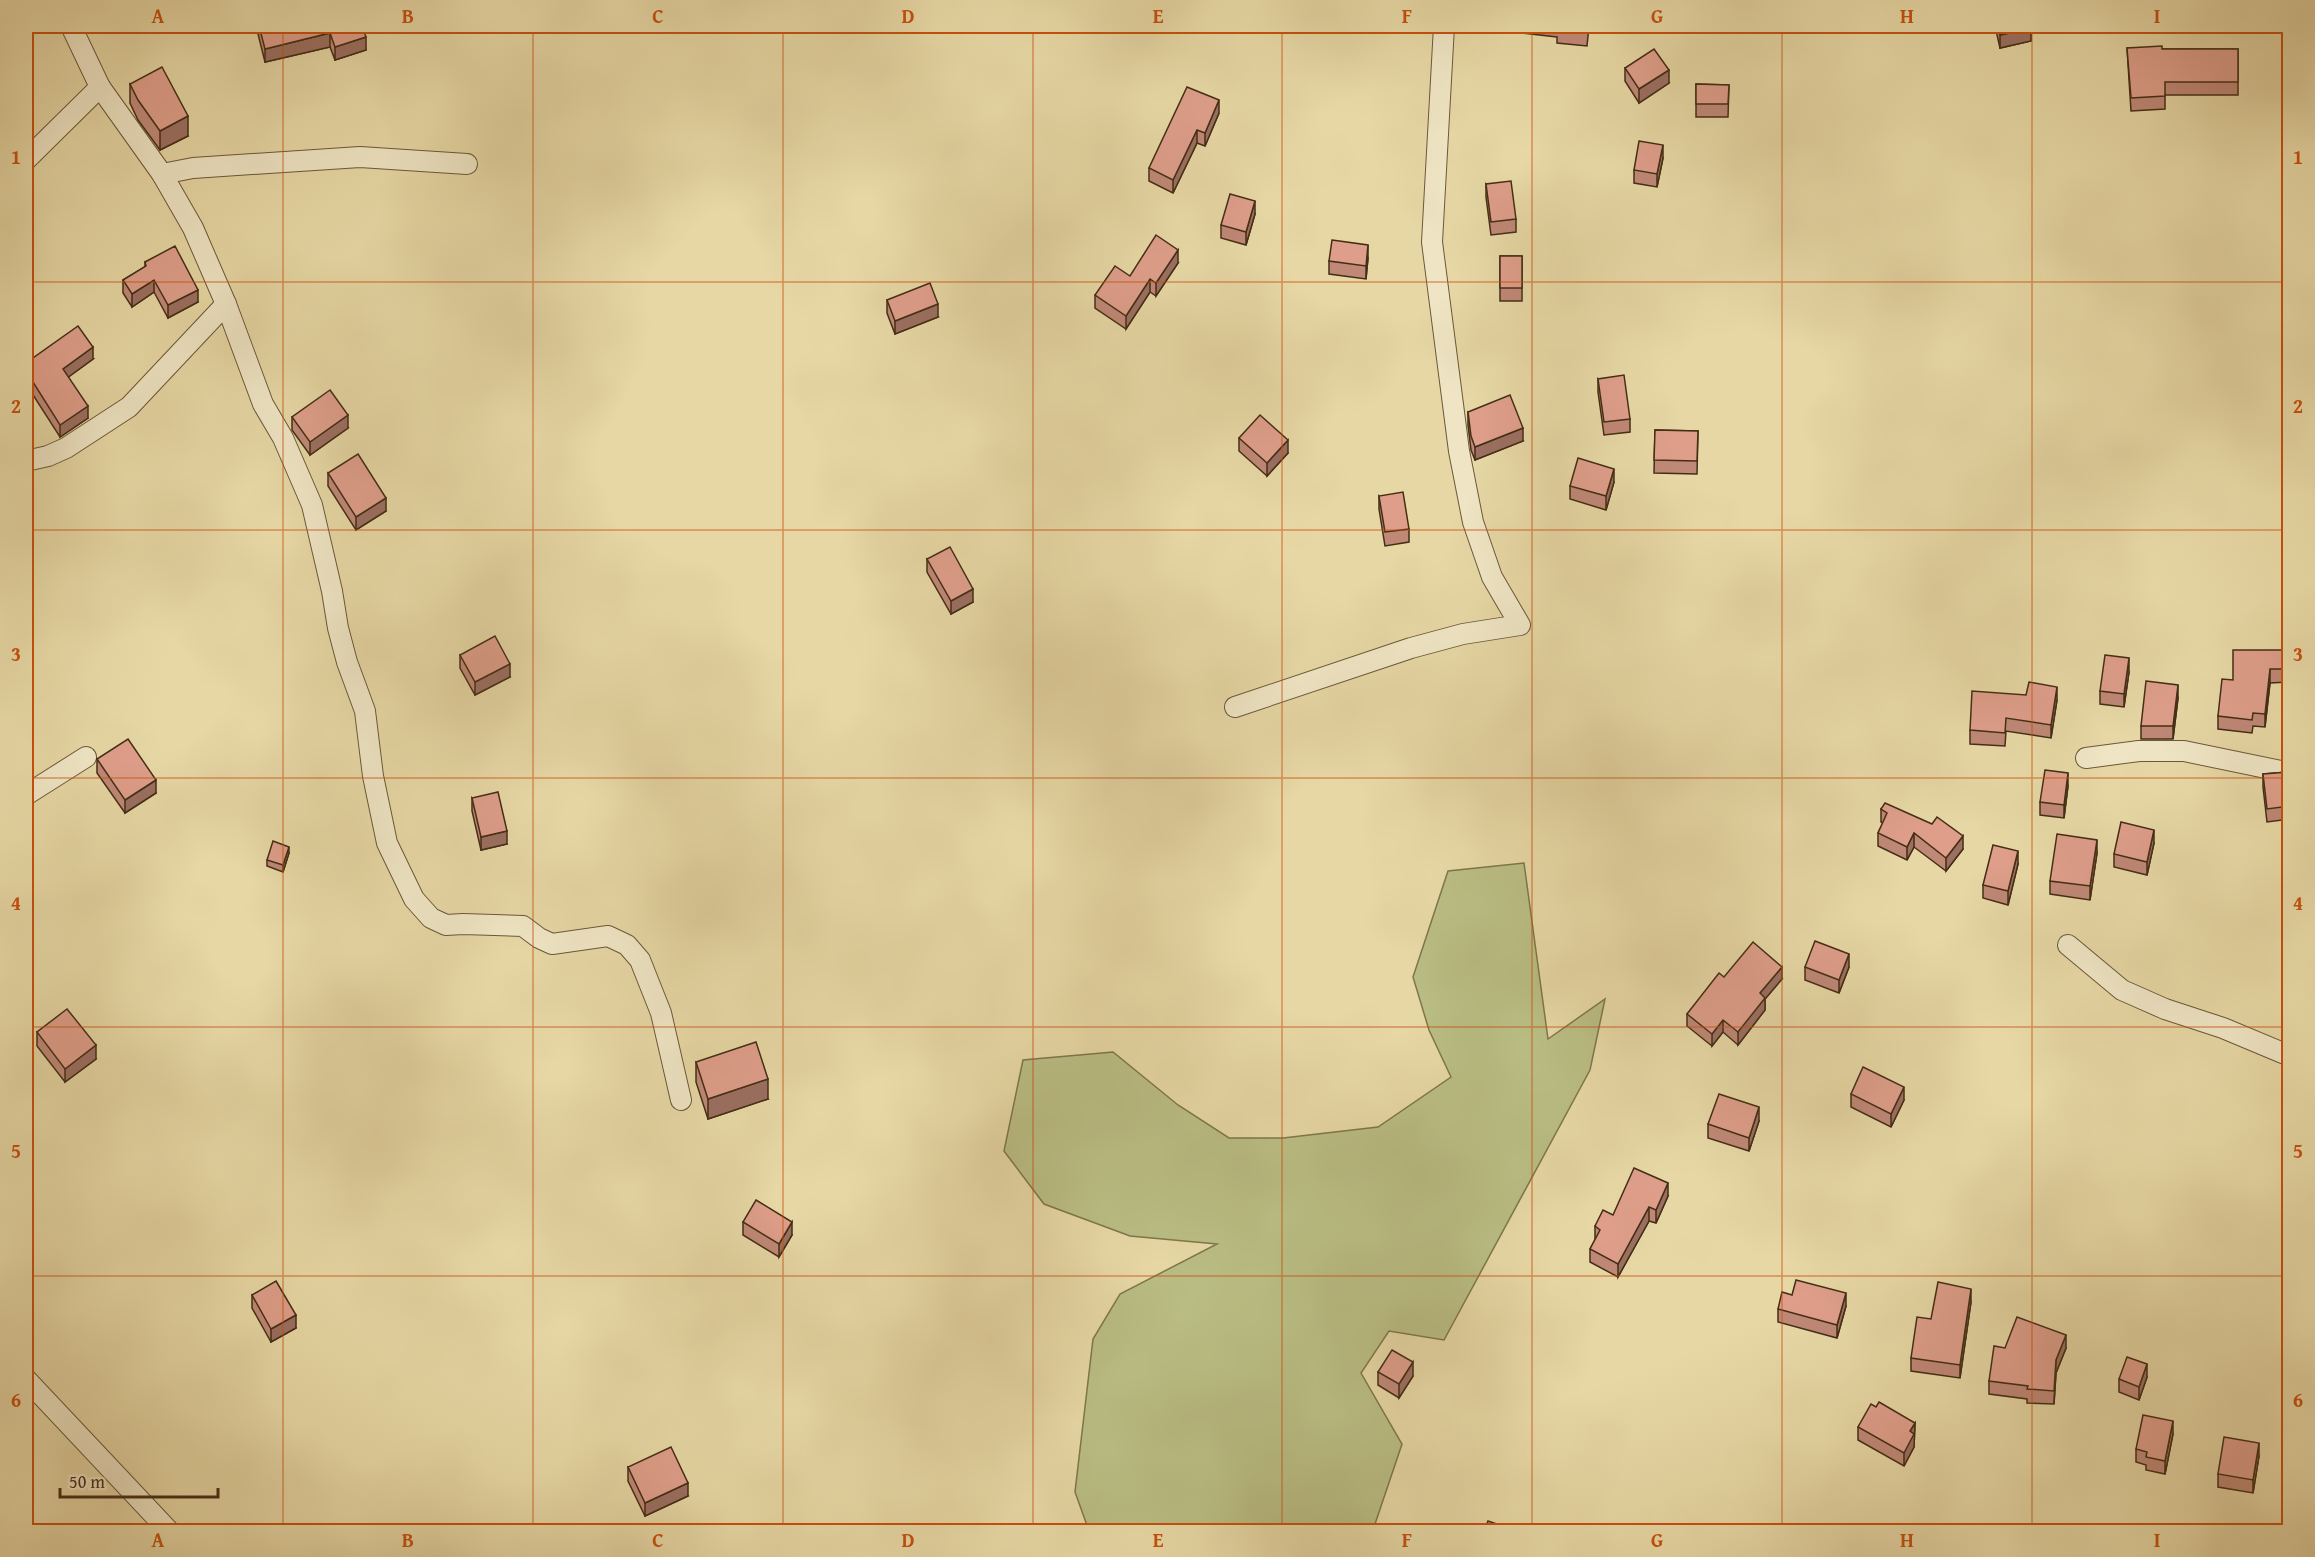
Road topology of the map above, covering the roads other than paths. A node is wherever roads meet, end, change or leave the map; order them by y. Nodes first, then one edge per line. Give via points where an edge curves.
1 (71, 26) edge
2 (1444, 26) edge
3 (100, 87) junction
4 (26, 160) edge
5 (467, 164) dead end
6 (162, 174) junction
7 (226, 304) junction
8 (26, 461) edge
9 (1235, 707) dead end
10 (86, 757) dead end
11 (2086, 758) dead end
12 (2289, 773) edge
13 (26, 795) edge
14 (2067, 945) dead end
15 (2289, 1056) edge
16 (681, 1100) dead end
17 (26, 1378) edge
18 (170, 1532) edge

1 - 3 street
2 - 9 street via 1432,242 1459,451 1473,522 1492,578 1520,625 1411,648
3 - 4 street
3 - 6 street
5 - 6 street via 360,157 193,168
6 - 7 street via 194,228
7 - 8 street via 129,406 66,448
7 - 16 street via 264,404 312,505 347,662 365,711 387,843 414,899 431,918 446,925 523,926 552,944 608,936 627,945 640,960 661,1013
10 - 13 street
11 - 12 street via 2139,751 2184,751
14 - 15 street via 2122,990
17 - 18 street

